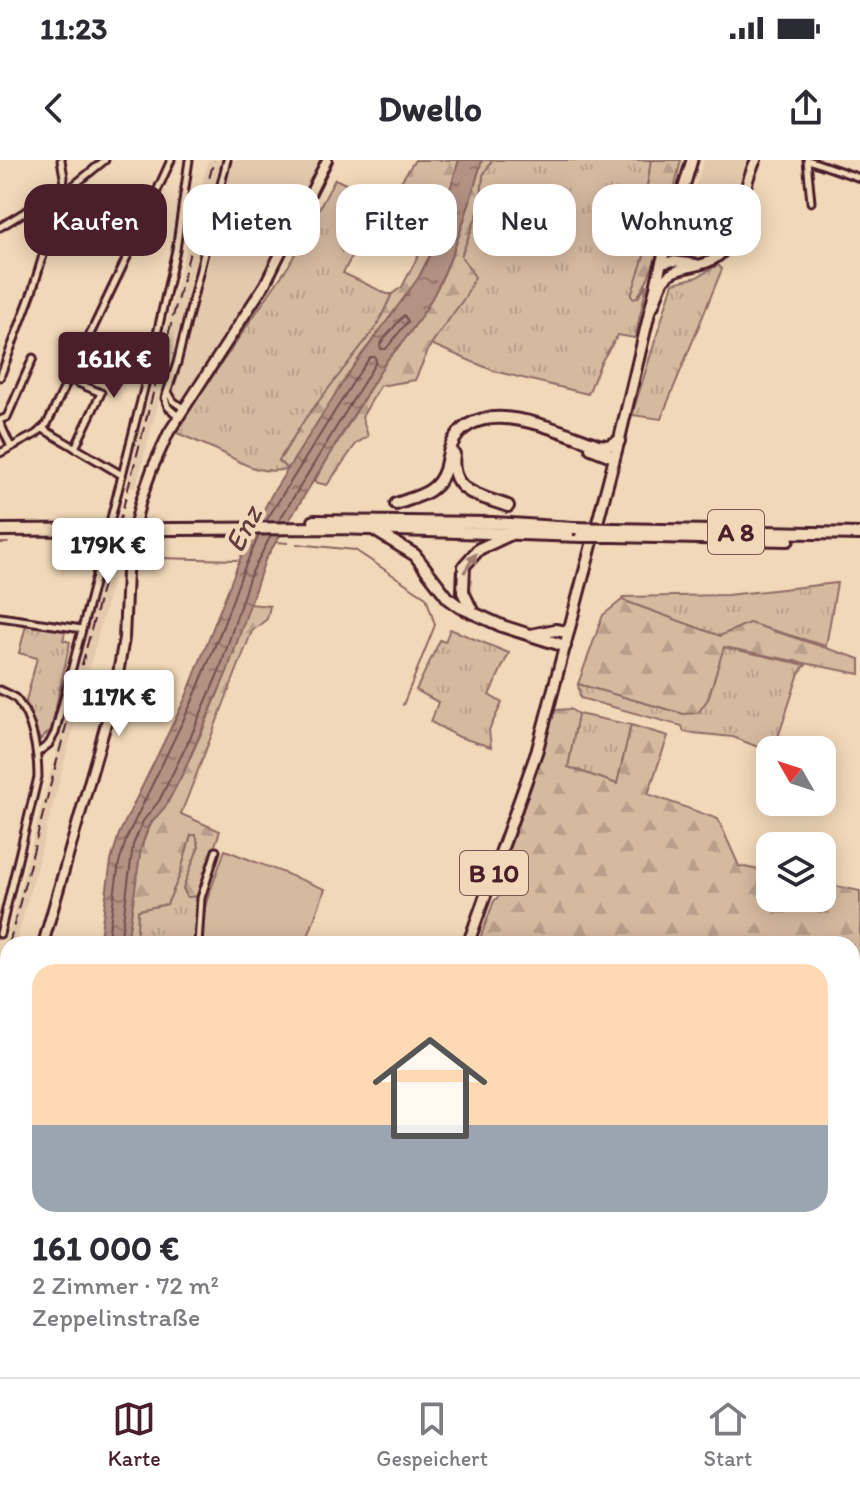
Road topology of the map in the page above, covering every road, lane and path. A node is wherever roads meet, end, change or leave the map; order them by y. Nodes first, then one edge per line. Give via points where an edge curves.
1 (61, 160) edge
2 (105, 160) edge
3 (171, 160) edge
4 (189, 160) edge
5 (227, 160) edge
6 (327, 160) edge
7 (692, 160) edge
8 (756, 160) edge
9 (808, 160) edge
10 (860, 178) edge
11 (63, 184) edge
12 (75, 184) edge
13 (811, 202) dead end
14 (24, 212) edge
15 (0, 227) edge
16 (43, 256) edge
17 (661, 264) junction
18 (701, 264) junction
19 (678, 270) junction
20 (648, 316) junction
21 (0, 355) edge
22 (33, 358) dead end
23 (7, 360) junction
24 (0, 377) edge
25 (69, 379) junction
26 (180, 412) junction
27 (0, 422) edge
28 (43, 429) junction
29 (619, 441) junction
30 (11, 447) junction
31 (75, 448) junction
32 (0, 453) edge
33 (614, 457) junction
34 (122, 475) junction
35 (396, 504) dead end
36 (508, 506) dead end
37 (0, 524) edge
38 (241, 525) junction
39 (338, 525) junction
40 (0, 530) edge
41 (374, 530) junction
42 (577, 532) junction
43 (514, 533) junction
44 (614, 533) junction
45 (860, 534) edge
46 (860, 541) edge
47 (473, 613) junction
48 (0, 617) edge
49 (569, 628) junction
50 (82, 629) junction
51 (528, 635) junction
52 (565, 646) junction
53 (0, 690) edge
54 (37, 753) junction
55 (216, 851) dead end
56 (2, 918) edge
57 (0, 934) edge
58 (45, 936) edge
59 (199, 936) edge
60 (471, 936) edge

1 - 11 street
2 - 12 street
3 - 25 street
4 - 34 street via 176,250
5 - 26 street via 168,391
6 - 26 street via 250,310
7 - 17 main road, B 10
8 - 18 street via 727,246
9 - 10 street
9 - 13 street
14 - 15 street
16 - 23 street
17 - 18 street
17 - 19 street
17 - 20 main road, B 10
18 - 19 street
19 - 20 street via 664,280
20 - 29 main road, B 10
21 - 23 street
22 - 27 street
23 - 24 street
25 - 28 street
25 - 31 street via 101,393
26 - 58 street, bridge via 141,500 128,551 121,665
27 - 30 street
28 - 30 street
28 - 31 street
29 - 33 main road, B 10
29 - 35 highway via 598,445 513,419 484,418 456,437 434,488
30 - 32 street
31 - 34 street
33 - 36 highway via 514,425 475,426 456,447 454,471 475,496
33 - 49 main road, B 10
34 - 50 street, bridge
37 - 38 highway, A 8
38 - 39 highway, A 8
38 - 40 highway, A 8
39 - 41 highway, A 8
39 - 42 highway, A 8 via 493,523
41 - 43 highway, A 8
41 - 47 highway via 415,555 448,598
42 - 43 highway, A 8
42 - 44 highway, A 8, bridge
47 -> 43 highway via 463,592 464,566 479,549
44 - 45 highway, A 8
44 - 46 highway, A 8
47 - 51 highway
48 - 50 street
49 - 51 highway
49 - 52 main road, B 10
50 - 54 street via 55,733
51 - 52 highway
52 - 60 main road, B 10 via 528,779
53 - 54 street via 18,701
54 - 56 street via 36,796
55 - 59 street via 201,898
56 - 57 street

